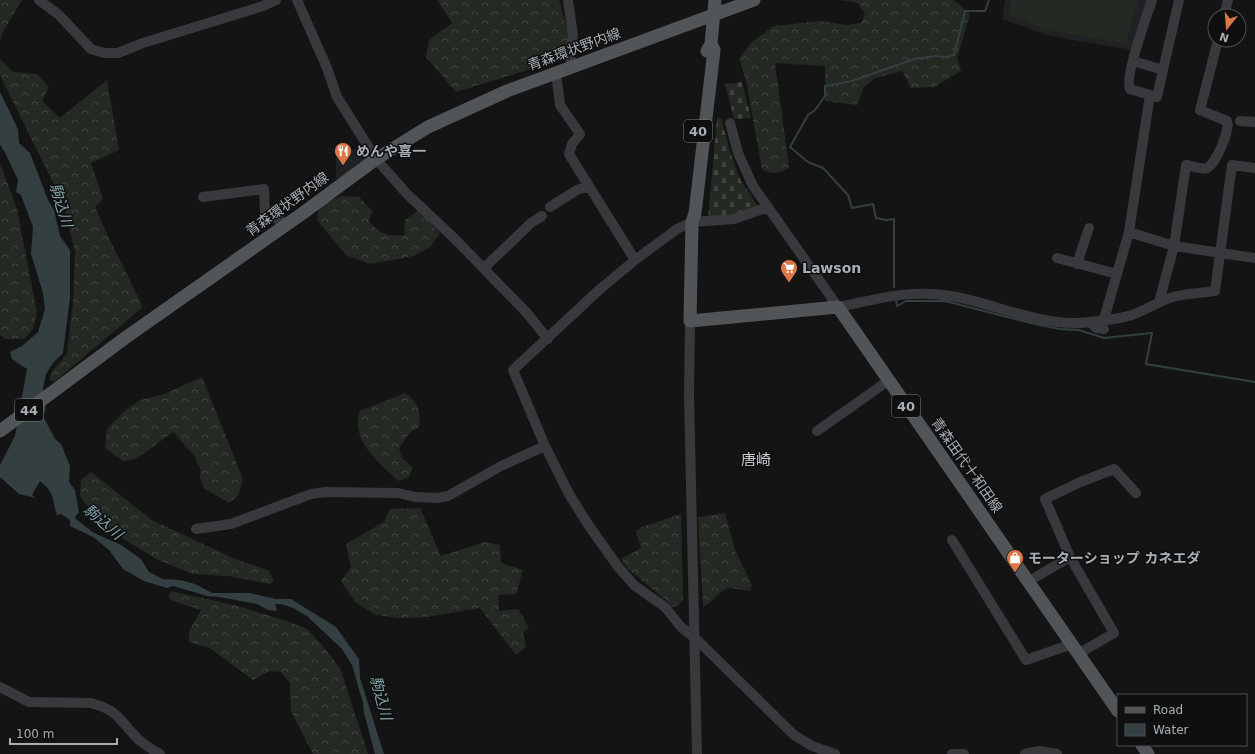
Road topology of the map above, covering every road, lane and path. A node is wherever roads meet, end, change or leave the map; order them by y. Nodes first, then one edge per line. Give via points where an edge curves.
1 (39, 0) edge
2 (276, 0) edge
3 (297, 0) edge
4 (568, 0) edge
5 (716, 0) edge
6 (754, 0) edge
7 (1152, 0) edge
8 (1179, 0) edge
9 (714, 15) junction
10 (1216, 48) edge
11 (1133, 61) junction
12 (571, 67) junction
13 (1163, 70) junction
14 (556, 73) junction
15 (1157, 97) dead end
16 (1240, 121) dead end
17 (1255, 122) edge
18 (730, 123) dead end
19 (376, 159) junction
20 (1255, 168) edge
21 (589, 186) junction
22 (202, 197) dead end
23 (768, 206) junction
24 (550, 207) dead end
25 (542, 216) dead end
26 (692, 220) junction
27 (288, 224) junction
28 (1089, 228) dead end
29 (1129, 232) junction
30 (1174, 246) junction
31 (1220, 253) junction
32 (1057, 258) dead end
33 (1255, 258) edge
34 (635, 260) junction
35 (1077, 264) junction
36 (484, 268) junction
37 (1117, 274) junction
38 (1159, 302) junction
39 (838, 307) junction
40 (690, 321) junction
41 (1103, 323) junction
42 (548, 339) junction
43 (888, 381) junction
44 (0, 431) edge
45 (818, 431) dead end
46 (545, 446) junction
47 (1136, 492) dead end
48 (196, 529) dead end
49 (952, 540) dead end
50 (1070, 557) junction
51 (1029, 581) junction
52 (694, 638) junction
53 (1075, 649) junction
54 (0, 687) edge
55 (1117, 710) edge
56 (160, 754) edge
57 (697, 754) edge
58 (835, 754) edge
59 (952, 754) edge
60 (964, 754) edge
61 (1024, 754) edge
62 (1057, 754) edge

1 - 2 street via 59,15 92,49 104,53 118,53
3 - 19 street via 337,97
4 - 12 street via 573,36
5 - 9 main road, 40
6 - 9 main road, 青森環状野内線 / 44
7 - 11 street
8 - 13 street
9 - 12 main road, 青森環状野内線 / 44
9 - 26 main road, 40 via 699,118 690,213
10 - 30 street via 1200,110 1227,121 1228,126 1217,156 1209,167 1186,165
11 - 13 street
11 - 29 street via 1128,86 1130,90 1150,95
12 - 14 main road, 青森環状野内線 / 44
13 - 15 street
14 - 19 main road, 青森環状野内線 / 44 via 450,116
14 - 21 street via 560,105 580,134 572,144 569,154
16 - 17 street
18 - 23 street via 744,169
19 - 27 main road, 青森環状野内線 / 44
19 - 36 street via 407,194
20 - 31 street via 1232,165
21 - 24 street via 577,190
21 - 34 street
22 - 27 street via 264,189 264,214
23 - 26 street via 731,220
23 - 39 street
25 - 36 street via 530,223
26 - 34 street
26 - 40 main road, 40
27 - 44 main road, 青森環状野内線 / 44 via 125,338
28 - 35 street
29 - 30 street
29 - 37 street
30 - 31 street
30 - 38 street
31 - 33 street
31 - 38 street via 1215,291 1176,296
32 - 35 street
34 - 42 street
35 - 37 street
36 - 42 street
37 - 41 street
38 - 41 street via 1131,316
39 - 40 main road
39 - 41 street via 884,296 930,294 966,299 1059,322
39 - 43 main road, 青森田代十和田線 / 40
40 - 52 street
42 - 46 street via 513,370
43 - 45 street
43 - 51 main road, 青森田代十和田線 / 40
46 - 48 street via 501,466 448,496 437,498 398,493 325,492 311,494 231,524
46 - 52 street via 569,494 619,568 635,586 665,608
47 - 50 street via 1114,469 1045,499
49 - 53 street via 1026,660
50 - 51 street
50 - 53 street via 1114,633
51 - 53 main road, 青森田代十和田線 / 40
52 - 57 street
52 - 58 street via 794,735 812,746
53 - 55 main road, 青森田代十和田線 / 40
54 - 56 street via 29,702 100,705 114,712 139,740
59 - 60 street
61 - 62 street via 1039,751

